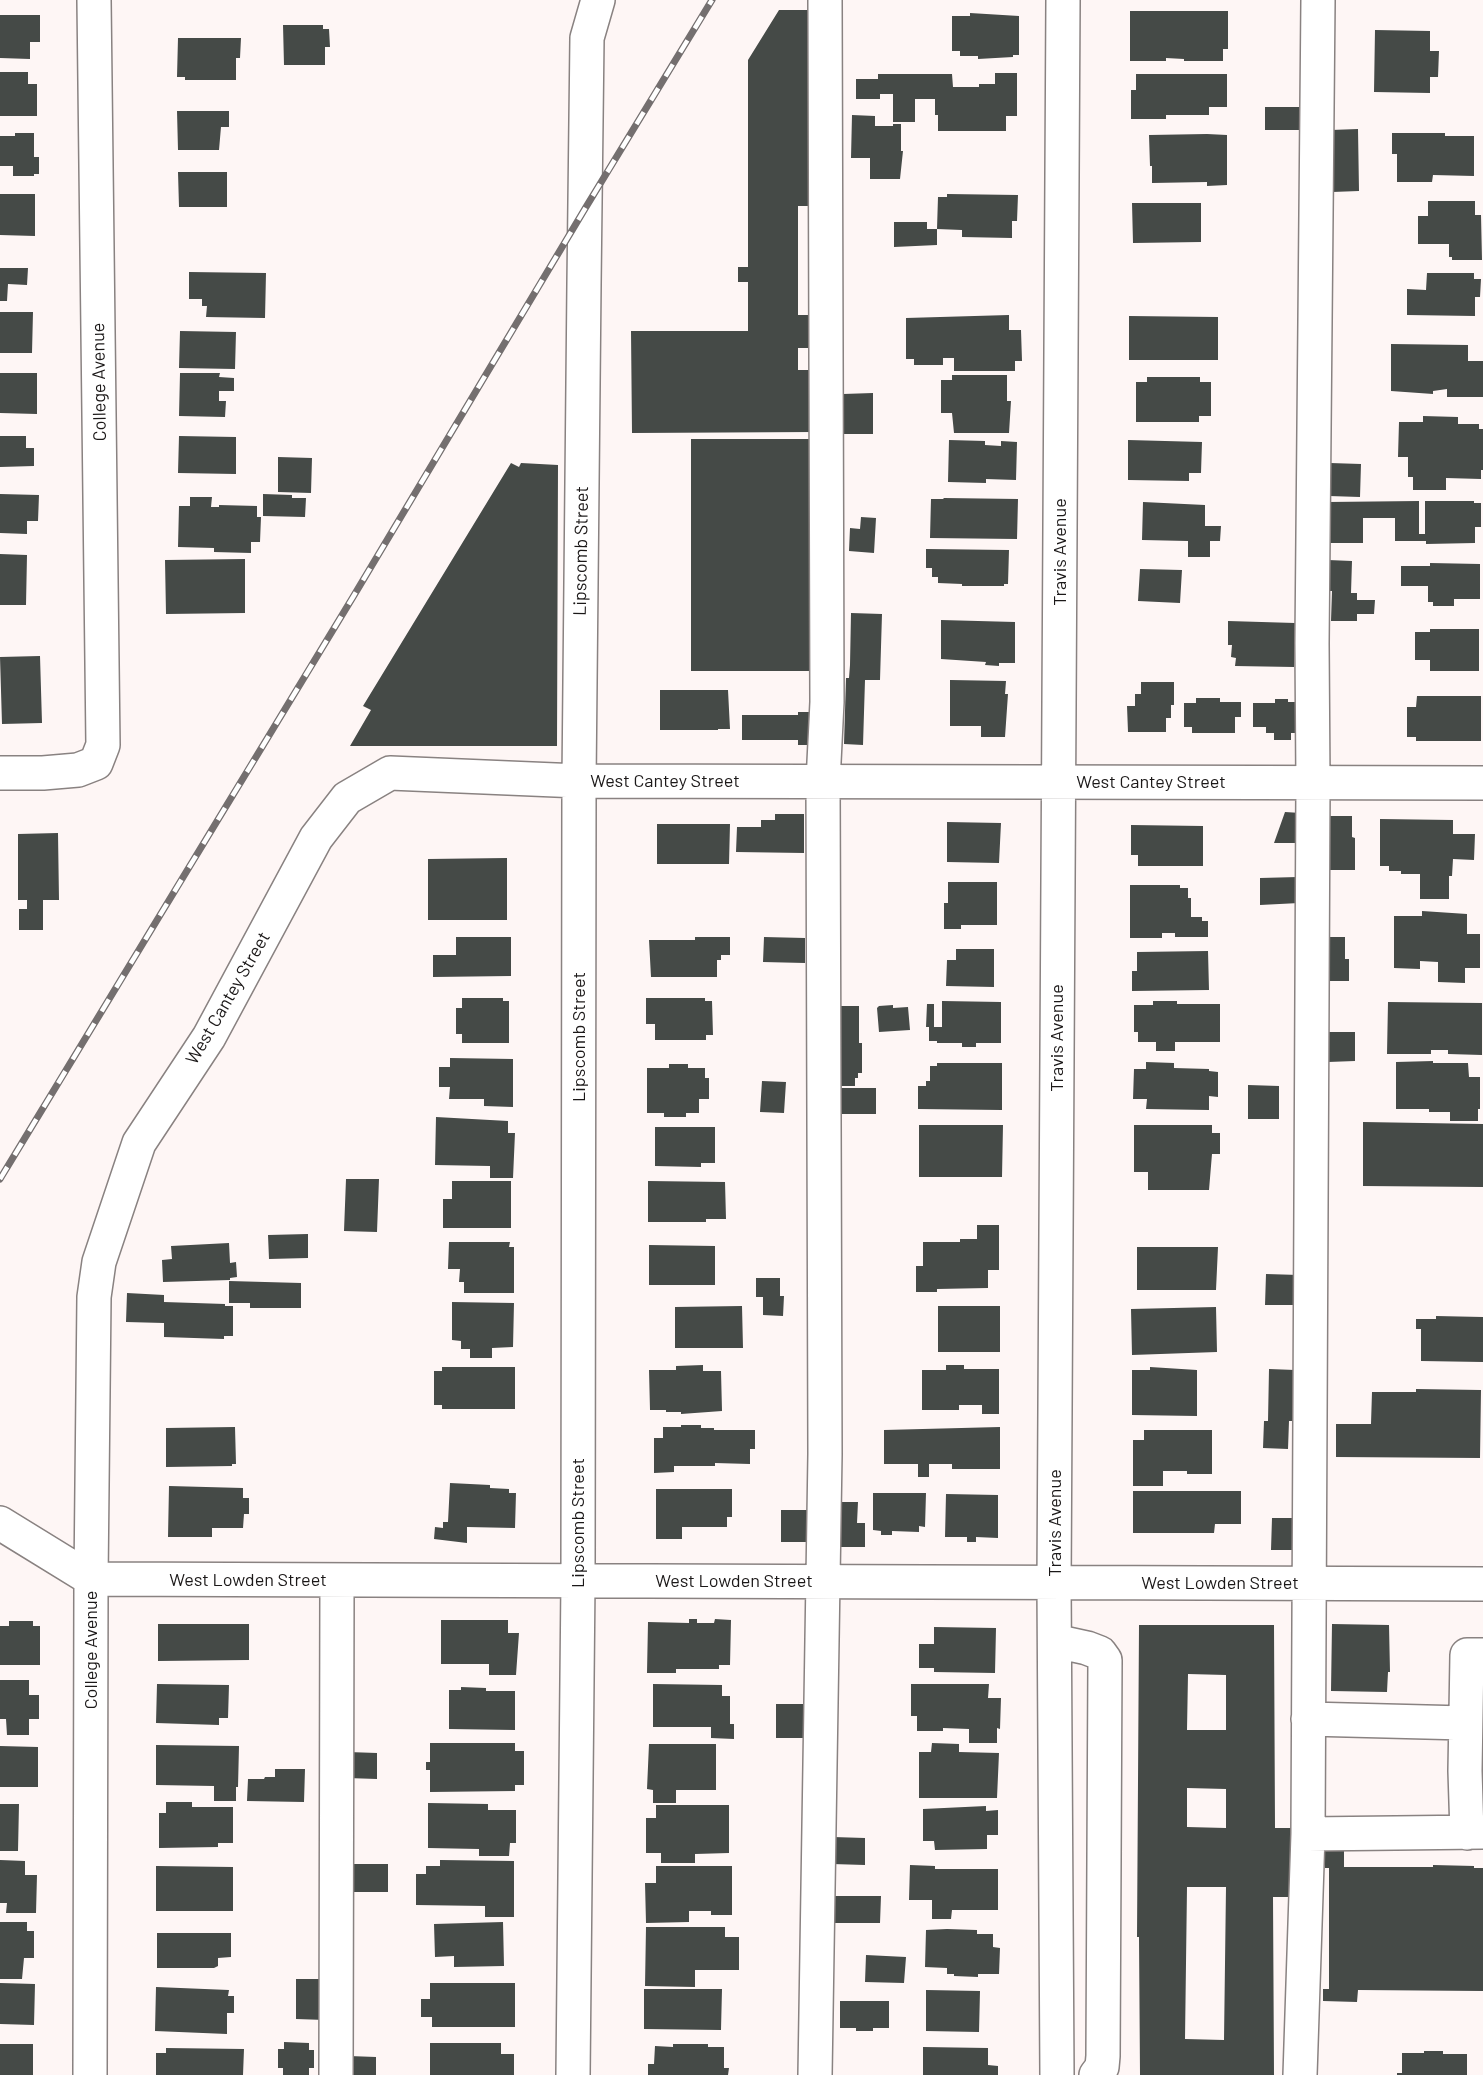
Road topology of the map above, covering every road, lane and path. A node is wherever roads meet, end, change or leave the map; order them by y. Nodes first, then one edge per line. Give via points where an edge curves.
1 (94, 0) edge
2 (598, 0) edge
3 (825, 0) edge
4 (1063, 0) edge
5 (1318, 0) edge
6 (0, 773) edge
7 (579, 781) junction
8 (823, 782) junction
9 (1059, 782) junction
10 (1313, 783) junction
11 (1483, 783) edge
12 (109, 1228) joint
13 (0, 1523) edge
14 (91, 1579) junction
15 (337, 1580) junction
16 (578, 1581) junction
17 (822, 1582) junction
18 (1054, 1582) junction
19 (1310, 1583) junction
20 (1483, 1584) edge
21 (1055, 1641) junction
22 (1483, 1655) edge
23 (1308, 1719) junction
24 (1466, 1724) junction
25 (1475, 1832) edge
26 (1308, 1834) junction
27 (90, 2075) edge
28 (336, 2075) edge
29 (573, 2075) edge
30 (815, 2075) edge
31 (1057, 2075) edge
32 (1096, 2075) edge
33 (1300, 2075) edge

1 - 6 street, College Avenue via 103,745 96,763 78,770
2 - 7 street, Lipscomb Street via 586,38
3 - 8 street via 827,702
4 - 9 street, Travis Avenue
5 - 10 street
7 - 8 street, West Cantey Street
7 - 12 street, West Cantey Street via 390,773 347,798 316,838 209,1037 139,1143
7 - 16 street, Lipscomb Street
8 - 9 street, West Cantey Street
8 - 17 street
9 - 10 street, West Cantey Street
9 - 18 street, Travis Avenue
10 - 11 street, West Cantey Street
10 - 19 street
12 - 14 street, College Avenue via 94,1298
13 - 14 street
14 - 15 street, West Lowden Street
14 - 27 street, College Avenue
15 - 16 street, West Lowden Street
15 - 28 street
16 - 17 street, West Lowden Street
16 - 29 street, Lipscomb Street
17 - 18 street, West Lowden Street
17 - 30 street
18 - 19 street, West Lowden Street
18 - 21 street, Travis Avenue
19 - 20 street, West Lowden Street
19 - 23 street
21 - 31 street, Travis Avenue
21 - 32 street via 1087,1648 1100,1653 1105,1660 1103,2056
22 - 24 street via 1467,1655
23 - 24 street
23 - 26 street
24 - 25 street
25 - 26 street
26 - 33 street

